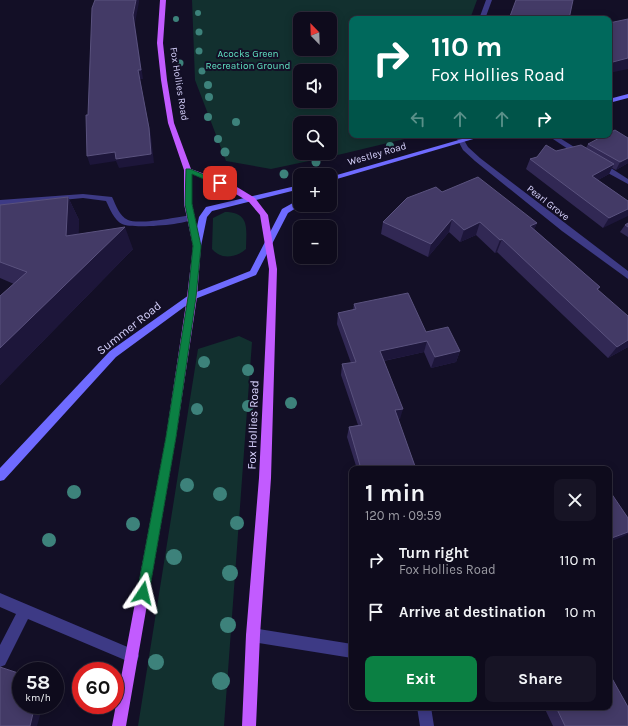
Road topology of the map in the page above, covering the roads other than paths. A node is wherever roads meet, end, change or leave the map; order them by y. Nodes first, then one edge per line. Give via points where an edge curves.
1 (164, 0) edge
2 (489, 0) edge
3 (483, 16) edge
4 (628, 96) edge
5 (612, 100) edge
6 (459, 138) edge
7 (555, 138) edge
8 (188, 170) junction
9 (345, 174) junction
10 (337, 177) edge
11 (337, 179) edge
12 (628, 182) edge
13 (293, 189) edge
14 (252, 200) junction
15 (0, 203) edge
16 (293, 206) edge
17 (191, 218) junction
18 (269, 240) junction
19 (197, 246) junction
20 (628, 276) edge
21 (192, 297) junction
22 (0, 476) edge
23 (0, 600) edge
24 (25, 611) junction
25 (253, 635) junction
26 (349, 651) edge
27 (132, 656) junction
28 (0, 660) edge
29 (424, 710) edge
30 (119, 726) edge
31 (249, 726) edge
32 (427, 726) edge

1 - 8 main road, Fox Hollies Road via 160,43 164,80 171,123
2 - 3 street
4 - 5 main road
6 - 9 main road, Westley Road
6 - 20 street, Pearl Grove via 470,153 536,207
7 - 12 street
8 - 14 main road, Fox Hollies Road via 229,186
8 - 17 main road, Fox Hollies Road via 188,204
9 - 10 main road, Westley Road
9 - 11 main road, Westley Road
13 - 14 main road
14 - 18 main road, Fox Hollies Road via 264,215
14 - 19 main road via 209,209 204,217
15 - 17 street via 83,196 109,199 116,213 126,222 141,224
16 - 18 main road via 285,211
17 - 19 main road, Fox Hollies Road
18 - 21 main road, Summer Road via 253,273
18 - 25 main road, Fox Hollies Road via 273,269 265,478
19 - 21 main road, Fox Hollies Road
21 - 22 main road, Summer Road via 113,354
21 - 27 main road, Fox Hollies Road via 171,437
23 - 24 street
24 - 27 street
24 - 28 street
25 - 26 street
25 - 31 main road, Fox Hollies Road
27 - 30 main road, Fox Hollies Road
29 - 32 street

